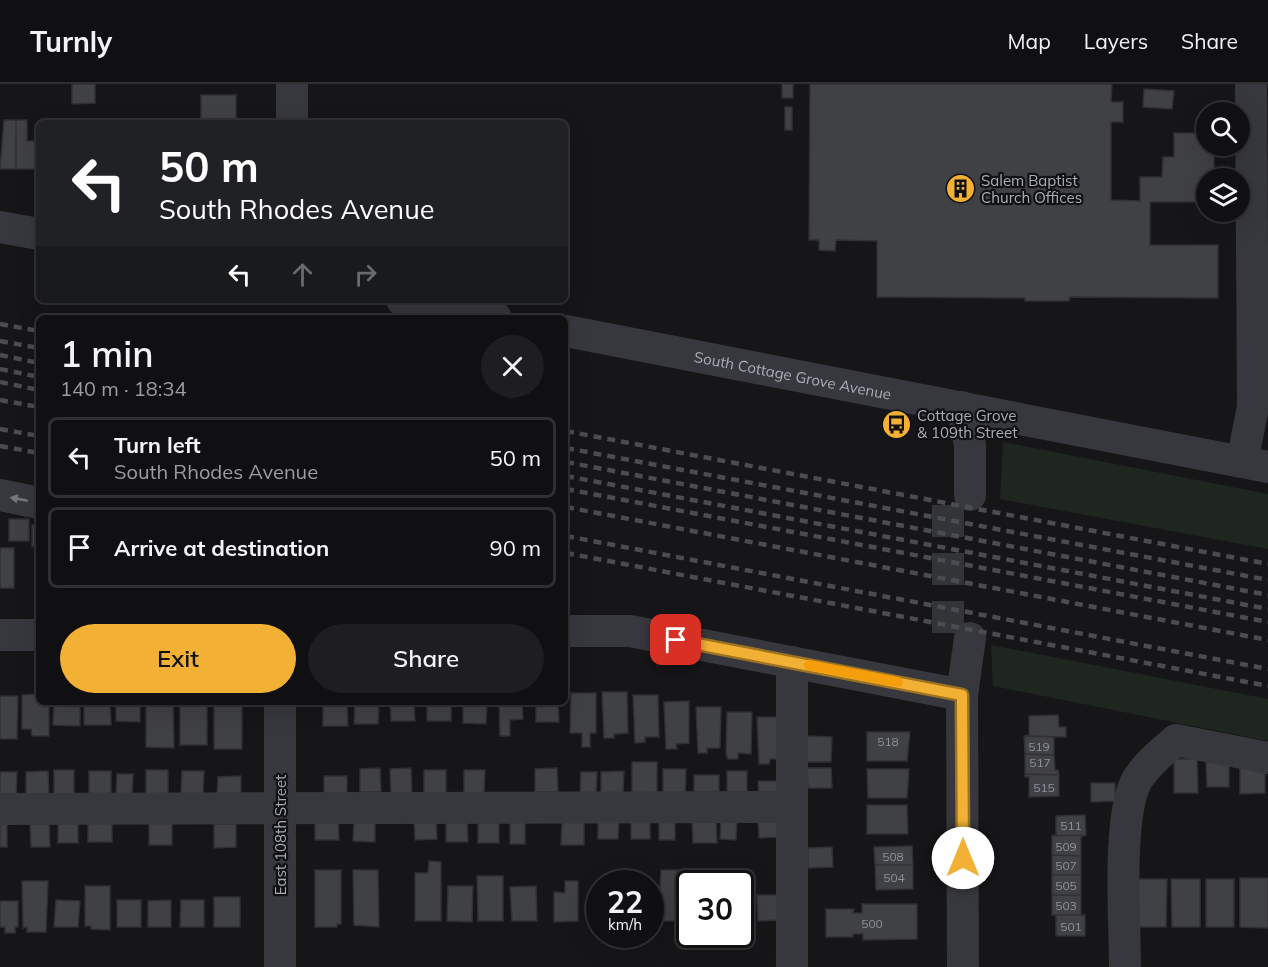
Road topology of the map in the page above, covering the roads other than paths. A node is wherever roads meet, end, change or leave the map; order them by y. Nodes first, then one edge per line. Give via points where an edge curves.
1 (292, 84) edge
2 (1251, 84) edge
3 (292, 120) edge
4 (1261, 223) edge
5 (0, 227) edge
6 (36, 233) edge
7 (418, 303) edge
8 (480, 315) edge
9 (568, 331) edge
10 (962, 407) junction
11 (1261, 409) edge
12 (1255, 464) edge
13 (959, 492) tunnel mouth
14 (0, 495) edge
15 (36, 502) edge
16 (568, 631) edge
17 (0, 635) edge
18 (36, 635) edge
19 (959, 636) tunnel mouth
20 (792, 662) junction
21 (962, 695) junction
22 (280, 705) edge
23 (1268, 758) edge
24 (792, 807) junction
25 (0, 809) edge
26 (280, 809) junction
27 (280, 967) edge
28 (792, 967) edge
29 (963, 967) edge
30 (1125, 967) edge

1 - 3 street
2 - 4 street
4 - 11 street
5 - 6 street
7 - 8 street
9 - 10 street, South Cottage Grove Avenue
10 - 12 street, South Cottage Grove Avenue
10 - 13 street via 970,444
11 - 12 street
15 -> 14 street
16 - 20 street via 630,631
17 - 18 street
19 - 21 street
20 - 21 street
20 - 24 street
21 - 29 street
22 - 26 street, East 108th Street
23 - 30 street via 1176,740 1138,778 1126,814
24 - 26 street
24 - 28 street
25 - 26 street
26 - 27 street, East 108th Street

